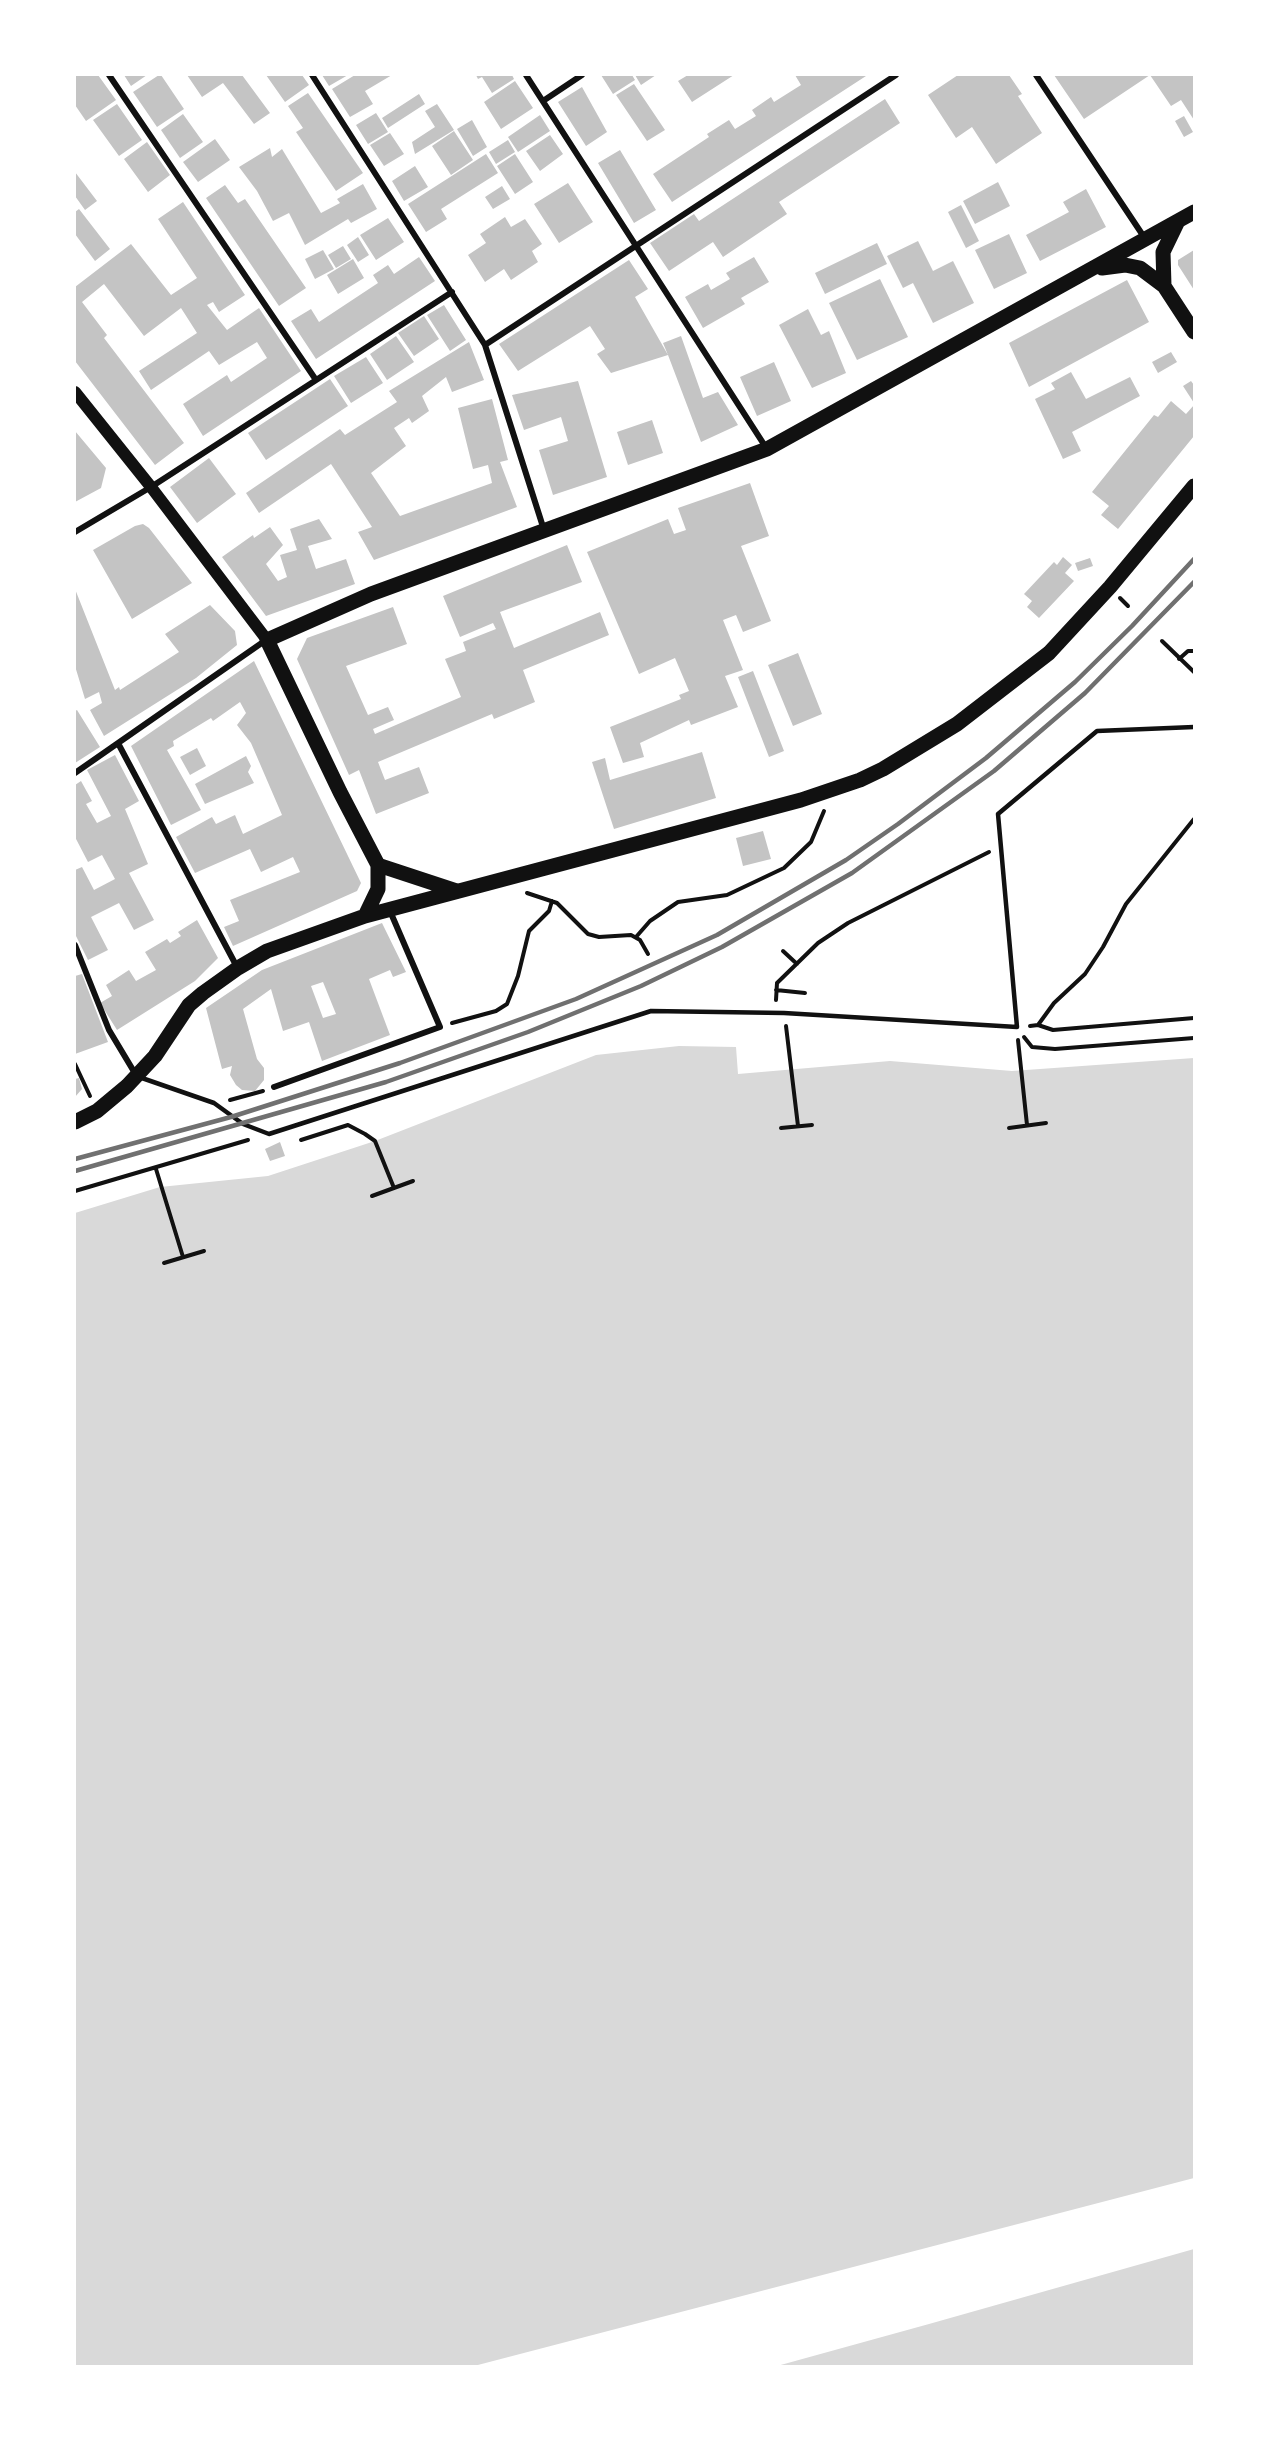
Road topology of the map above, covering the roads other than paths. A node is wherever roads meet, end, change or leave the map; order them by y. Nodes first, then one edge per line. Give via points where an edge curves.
1 (108, 75) edge
2 (312, 75) edge
3 (526, 75) edge
4 (582, 75) edge
5 (896, 75) edge
6 (1036, 75) edge
7 (887, 77) edge
8 (543, 101) junction
9 (1194, 212) edge
10 (1178, 221) junction
11 (1146, 240) junction
12 (638, 246) junction
13 (1092, 269) junction
14 (1164, 286) junction
15 (452, 292) junction
16 (1194, 332) edge
17 (485, 345) junction
18 (316, 380) junction
19 (75, 393) edge
20 (767, 449) junction
21 (1194, 486) edge
22 (151, 487) junction
23 (75, 532) edge
24 (544, 532) junction
25 (267, 640) junction
26 (1194, 727) edge
27 (119, 745) junction
28 (75, 773) edge
29 (378, 865) junction
30 (457, 891) junction
31 (389, 909) junction
32 (365, 916) junction
33 (75, 945) edge
34 (237, 968) junction
35 (137, 1076) junction
36 (274, 1087) road end
37 (75, 1122) edge

1 - 18 street
2 - 15 street
3 - 8 street
4 - 8 street
5 - 7 street
6 - 11 street
7 - 12 street
8 - 12 street
9 - 10 main road
10 - 11 main road
10 - 14 main road via 1162,252
11 - 13 main road
12 - 17 street
12 - 20 street
13 - 14 main road via 1125,265 1140,268
13 - 20 main road
14 - 16 main road
15 - 17 street
15 - 18 street
17 - 24 street
18 - 22 street
19 - 22 main road
20 - 24 main road
21 - 30 main road via 1075,626 1030,670 907,755 831,791
22 - 23 street
22 - 25 main road
24 - 25 main road via 371,594
25 - 27 street
25 - 29 main road
26 - 35 lane via 1097,731 998,814 1017,1027 784,1013 651,1011 269,1134 243,1124 214,1103
27 - 28 street
27 - 34 street
29 - 30 main road
29 - 32 main road via 378,889
30 - 31 main road
31 - 32 main road
31 - 36 street via 440,1027
32 - 34 main road via 267,951
33 - 35 street via 109,1030
34 - 35 main road via 189,1005
35 - 37 main road via 97,1111

